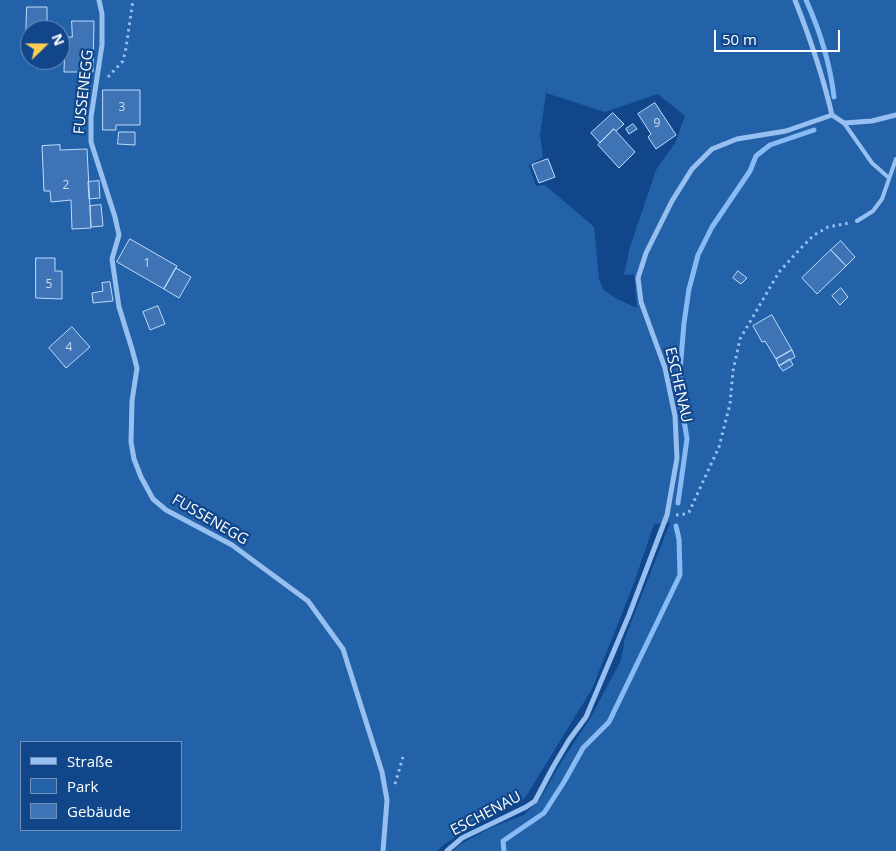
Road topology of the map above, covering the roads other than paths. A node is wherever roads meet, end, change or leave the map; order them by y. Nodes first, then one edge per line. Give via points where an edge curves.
1 (99, 0) edge
2 (796, 0) edge
3 (832, 115) junction
4 (896, 115) edge
5 (844, 123) junction
6 (896, 159) edge
7 (889, 178) junction
8 (857, 221) road end
9 (383, 851) edge
10 (447, 851) edge

1 - 9 street, FUSSENEGG via 102,45 91,142 119,235 112,259 113,268 119,307 137,368 132,401 134,459 153,499 166,510 232,545 308,601 343,649 382,772 386,800
2 - 3 street via 816,53
3 - 5 street
3 - 10 street, ESCHENAU via 786,131 738,138 712,149 692,169 672,201 646,253 638,278 642,302 665,368 676,416 677,458 668,515 586,717 535,801 462,838
4 - 5 street
5 - 7 lane via 872,163
6 - 7 lane
7 - 8 lane via 882,199 873,211

